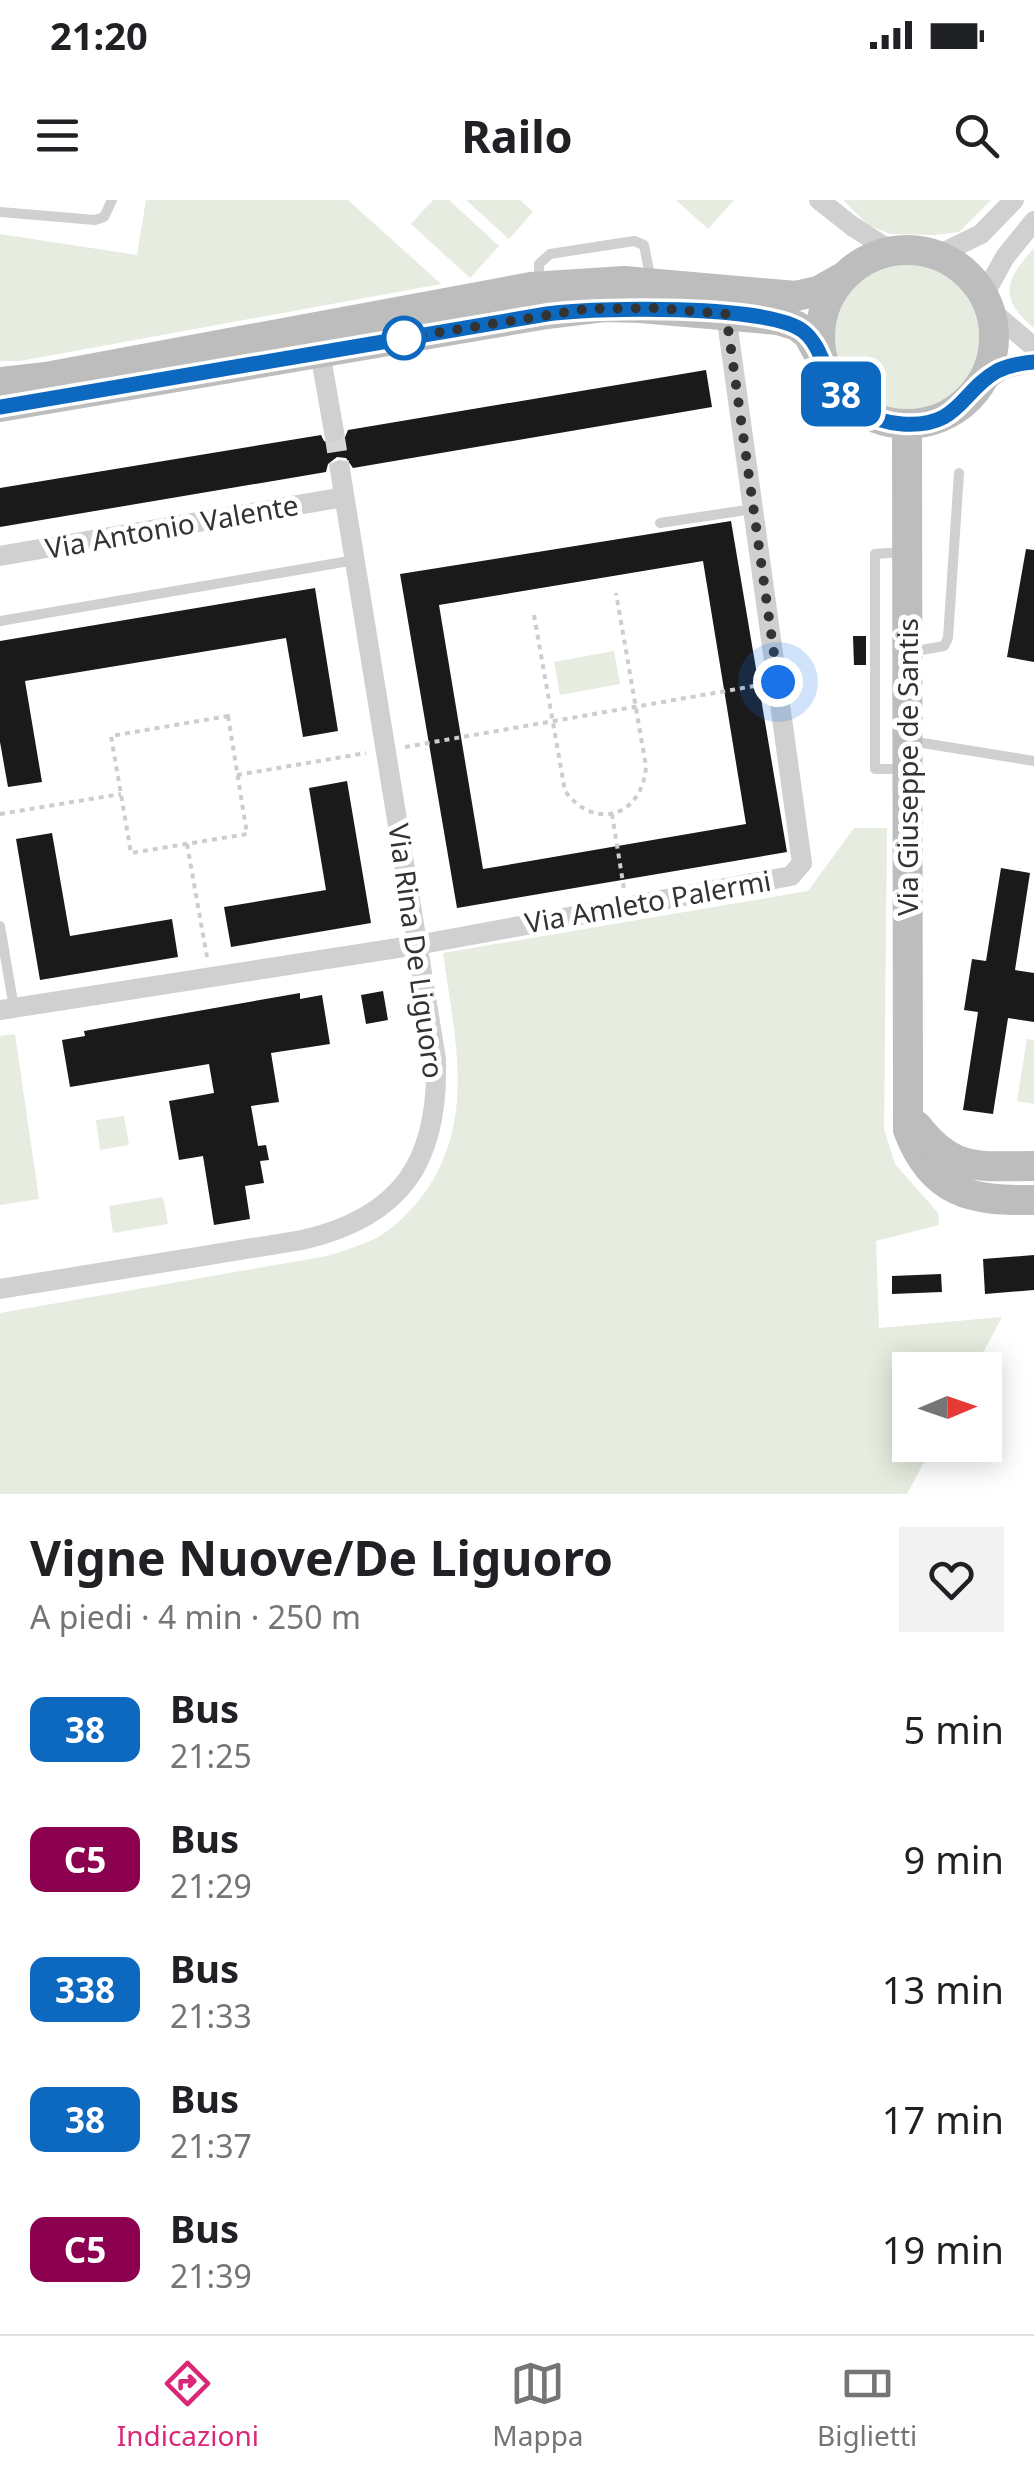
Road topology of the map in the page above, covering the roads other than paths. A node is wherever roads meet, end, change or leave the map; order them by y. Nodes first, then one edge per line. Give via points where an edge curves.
1 (9, 200) edge
2 (112, 200) edge
3 (820, 200) edge
4 (1014, 200) edge
5 (4, 213) edge
6 (1034, 221) edge
7 (891, 251) junction
8 (938, 255) junction
9 (843, 277) junction
10 (987, 303) junction
11 (726, 314) junction
12 (1034, 347) edge
13 (320, 352) junction
14 (1034, 362) edge
15 (824, 364) junction
16 (0, 382) edge
17 (980, 384) junction
18 (0, 407) edge
19 (906, 425) junction
20 (334, 432) tunnel mouth
21 (340, 470) tunnel mouth
22 (959, 474) dead end
23 (344, 497) junction
24 (754, 508) junction
25 (660, 523) dead end
26 (908, 552) junction
27 (0, 556) edge
28 (354, 560) junction
29 (0, 621) edge
30 (908, 652) junction
31 (909, 754) junction
32 (1034, 761) edge
33 (0, 926) edge
34 (418, 945) junction
35 (7, 1009) edge
36 (906, 1110) junction
37 (1034, 1166) edge
38 (1034, 1200) edge
39 (0, 1289) edge

1 - 5 lane
2 - 5 lane via 95,220
3 - 7 street
4 - 8 street via 981,234
6 - 10 street via 1004,257
7 - 8 main road
7 - 9 main road
8 - 10 main road via 960,266
9 - 15 main road via 821,323
9 - 16 main road via 796,296 652,282 540,286
10 - 12 street
10 - 17 main road via 994,348
11 - 13 main road via 586,309
11 - 15 main road via 797,326
11 - 24 street, Via Amleto Palermi
13 - 18 main road
13 - 20 street
14 - 17 street via 1002,368
15 - 19 main road via 860,411
17 - 19 main road via 945,416
19 - 26 main road, Via Giuseppe de Santis
21 - 23 street, Via Rina De Liguoro
22 - 30 lane via 948,638 944,646
23 - 27 street, Via Antonio Valente
23 - 28 street, Via Rina De Liguoro
24 - 25 lane
24 - 34 street, Via Amleto Palermi via 802,863 791,876
26 - 30 main road, Via Giuseppe de Santis
26 - 31 lane via 875,554 875,769
28 - 29 lane
28 - 34 street, Via Rina De Liguoro
30 - 31 main road, Via Giuseppe de Santis
31 - 32 lane
31 - 36 main road, Via Giuseppe de Santis
33 - 35 lane
34 - 35 street, Via Amleto Palermi
34 - 39 street, Via Rina De Liguoro via 436,1059 435,1108 422,1157 378,1208 312,1238
36 - 37 main road via 948,1158
36 - 38 main road, Via Giuseppe de Santis via 914,1148 936,1178 975,1197

